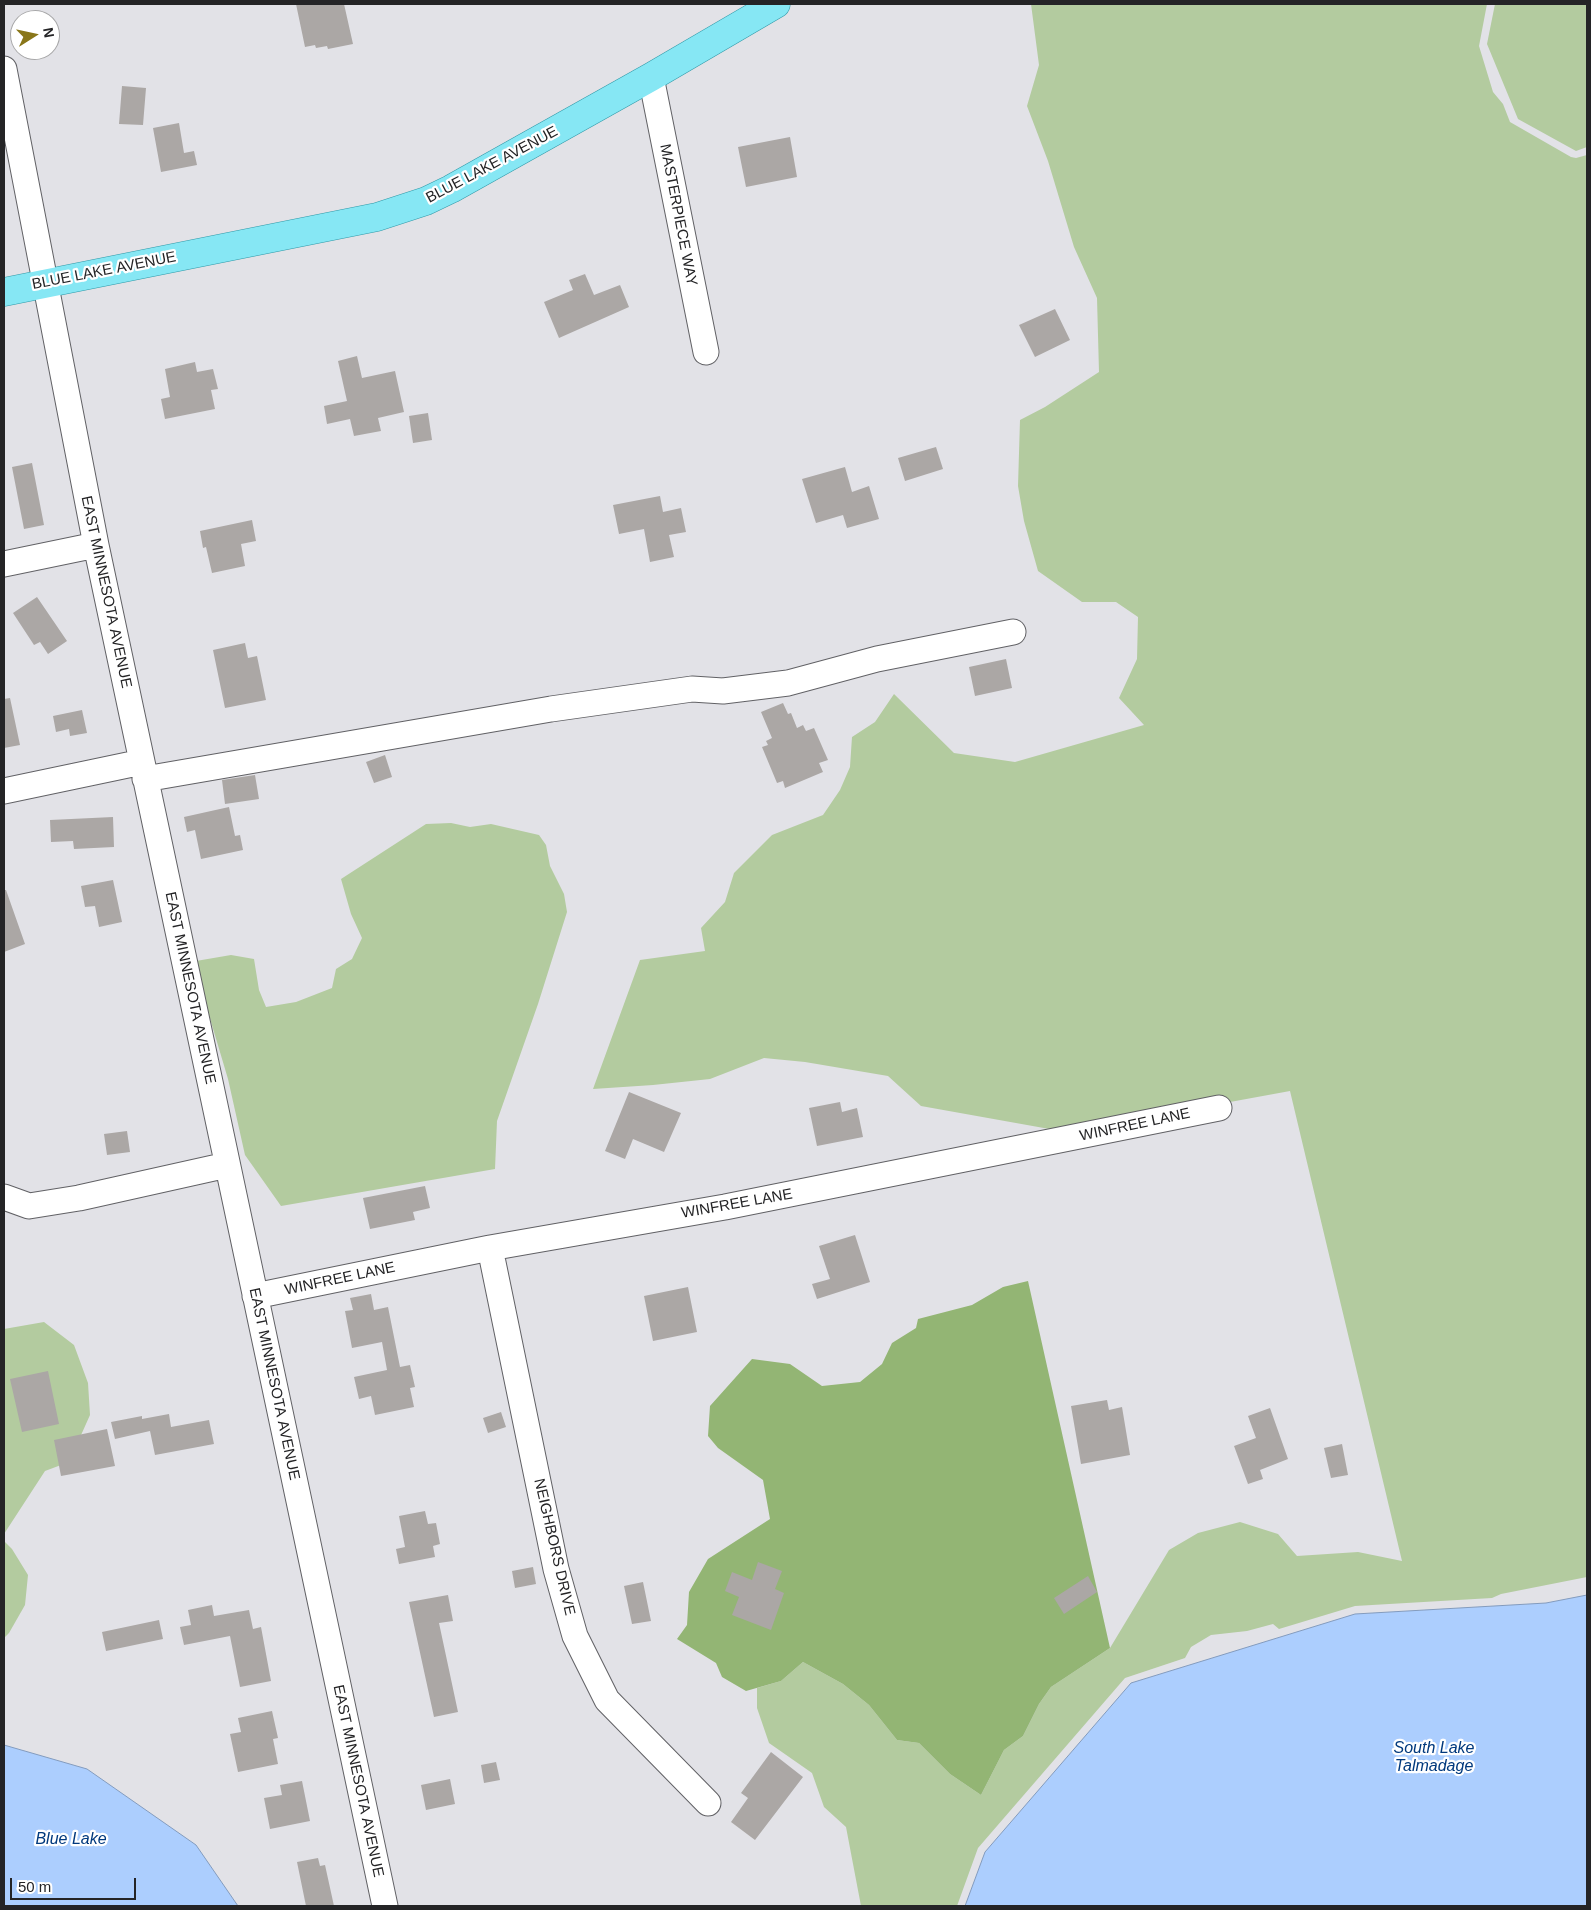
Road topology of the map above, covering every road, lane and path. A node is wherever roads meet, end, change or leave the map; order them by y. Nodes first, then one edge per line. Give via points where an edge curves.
1 (776, 4) edge
2 (4, 69) edge
3 (651, 77) junction
4 (45, 282) junction
5 (4, 292) edge
6 (706, 352) dead end
7 (96, 545) junction
8 (4, 564) edge
9 (1013, 632) dead end
10 (144, 770) junction
11 (4, 791) edge
12 (1219, 1108) dead end
13 (227, 1165) junction
14 (4, 1197) edge
15 (490, 1248) junction
16 (255, 1296) junction
17 (708, 1803) dead end
18 (385, 1906) edge

1 - 3 main road, BLUE LAKE AVENUE
2 - 4 street, EAST MINNESOTA AVENUE
3 - 4 main road, BLUE LAKE AVENUE via 451,189 376,217
3 - 6 street, MASTERPIECE WAY
4 - 5 main road, BLUE LAKE AVENUE
4 - 7 street, EAST MINNESOTA AVENUE
7 - 8 street
7 - 10 street, EAST MINNESOTA AVENUE
9 - 10 street via 877,659 788,683 723,691 692,689
10 - 11 street
10 - 13 street, EAST MINNESOTA AVENUE
12 - 15 street, WINFREE LANE via 725,1207
13 - 14 street via 29,1206
13 - 16 street, EAST MINNESOTA AVENUE
15 - 16 street, WINFREE LANE
15 - 17 street, NEIGHBORS DRIVE via 556,1569 575,1636 607,1700
16 - 18 street, EAST MINNESOTA AVENUE

